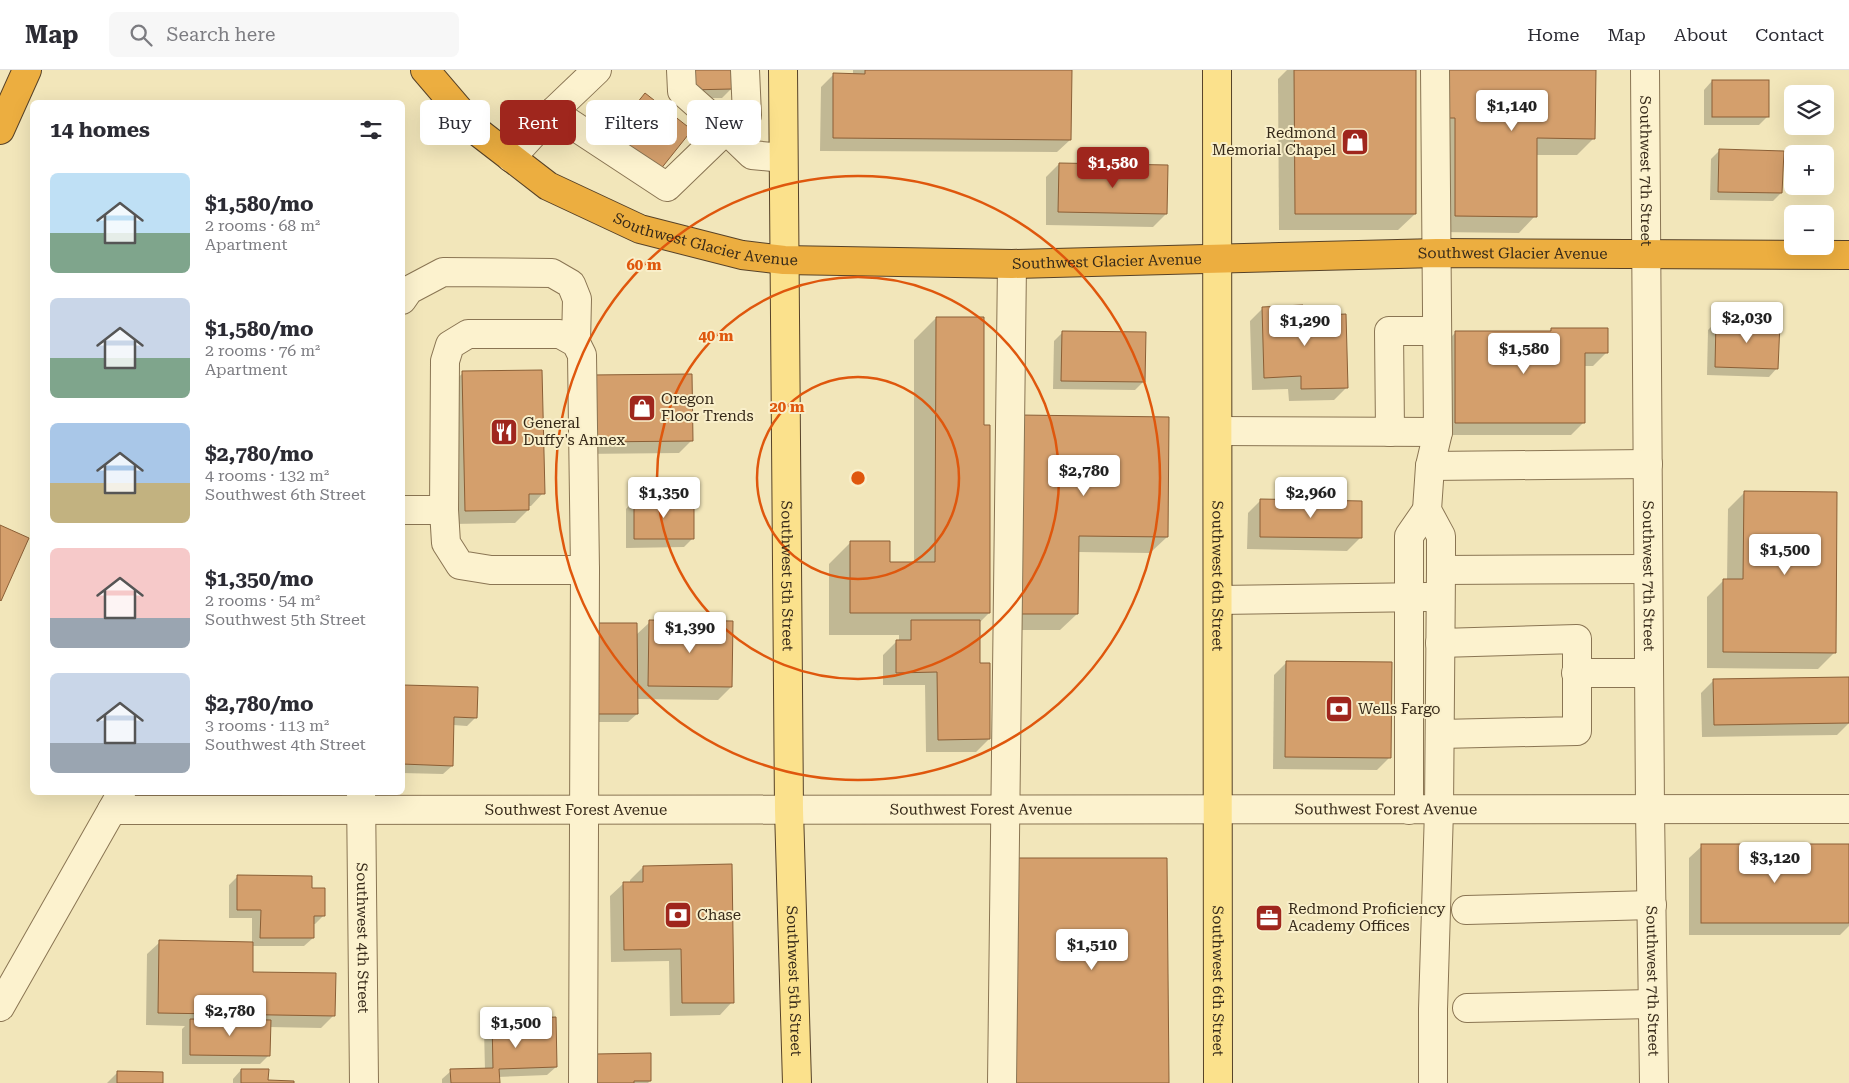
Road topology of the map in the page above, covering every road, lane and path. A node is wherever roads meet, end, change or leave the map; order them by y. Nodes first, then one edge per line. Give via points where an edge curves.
1 (27, 70) edge
2 (425, 70) edge
3 (597, 70) edge
4 (681, 70) edge
5 (745, 70) edge
6 (783, 70) edge
7 (1217, 70) edge
8 (1435, 70) edge
9 (1644, 70) edge
10 (566, 100) edge
11 (692, 100) edge
12 (746, 100) edge
13 (576, 127) edge
14 (0, 130) edge
15 (523, 145) edge
16 (711, 145) edge
17 (742, 145) edge
18 (511, 158) junction
19 (783, 158) junction
20 (1437, 253) junction
21 (1646, 253) junction
22 (1849, 255) edge
23 (784, 260) junction
24 (1218, 260) junction
25 (1012, 264) junction
26 (405, 296) edge
27 (1437, 331) junction
28 (576, 343) junction
29 (1218, 431) junction
30 (1390, 432) junction
31 (1438, 432) junction
32 (1648, 464) junction
33 (1430, 466) junction
34 (405, 510) edge
35 (444, 510) junction
36 (1427, 510) junction
37 (1648, 569) junction
38 (585, 570) junction
39 (1441, 570) junction
40 (1441, 597) junction
41 (1408, 598) junction
42 (1218, 600) junction
43 (1440, 643) junction
44 (1576, 673) junction
45 (1649, 673) junction
46 (1440, 734) junction
47 (117, 801) edge
48 (361, 801) edge
49 (1849, 809) edge
50 (584, 810) junction
51 (789, 810) junction
52 (1005, 810) junction
53 (1218, 810) junction
54 (1408, 810) junction
55 (1439, 810) junction
56 (1650, 810) junction
57 (1652, 905) junction
58 (1466, 910) dead end
59 (1652, 1004) junction
60 (0, 1007) edge
61 (1467, 1008) dead end
62 (364, 1083) edge
63 (583, 1083) edge
64 (797, 1083) edge
65 (1002, 1083) edge
66 (1218, 1083) edge
67 (1433, 1083) edge
68 (1654, 1083) edge

1 - 14 highway
2 - 18 highway, Southwest Glacier Avenue via 478,132
3 - 10 street
4 - 11 street via 682,91
5 - 12 street
6 - 19 main road, Southwest 5th Street
7 - 24 main road, Southwest 6th Street
8 - 20 street
9 - 21 street, Southwest 7th Street
13 - 16 street via 668,187
15 - 18 street
17 - 19 street via 752,155
18 - 23 highway, Southwest Glacier Avenue via 548,186 640,229 742,255
19 - 23 main road, Southwest 5th Street
20 - 21 highway, Southwest Glacier Avenue
20 - 24 highway, Southwest Glacier Avenue
20 - 27 street
21 - 22 highway, Southwest Glacier Avenue
21 - 32 street, Southwest 7th Street
23 - 25 highway, Southwest Glacier Avenue
23 - 51 main road, Southwest 5th Street
24 - 25 highway, Southwest Glacier Avenue
24 - 29 main road, Southwest 6th Street
25 - 52 street
26 - 28 street via 409,290 443,272 552,273 571,284 577,299
27 - 30 street via 1389,331
27 - 31 street
28 - 35 street via 560,334 468,334 450,344 445,361
28 - 38 street via 582,354
29 - 30 street
29 - 42 main road, Southwest 6th Street
30 - 31 street
31 - 33 street
32 - 33 street
32 - 37 street, Southwest 7th Street
33 - 36 street
34 - 35 street
35 - 38 street via 446,543 460,565 491,570
36 - 39 street via 1441,536
36 - 41 street via 1408,536
37 - 39 street
37 - 45 street, Southwest 7th Street
38 - 50 street
39 - 40 street
40 - 41 street
40 - 43 street
41 - 42 street
41 - 54 street
42 - 53 main road, Southwest 6th Street
43 - 44 street via 1577,639
43 - 46 street
44 - 45 street
44 - 46 street via 1577,731
45 - 56 street, Southwest 7th Street
46 - 55 street
47 - 48 street, Southwest Forest Avenue
47 - 60 street
48 - 50 street, Southwest Forest Avenue
48 - 62 street, Southwest 4th Street
49 - 56 street, Southwest Forest Avenue
50 - 51 street, Southwest Forest Avenue
50 - 63 street
51 - 52 street, Southwest Forest Avenue
51 - 64 main road, Southwest 5th Street
52 - 53 street, Southwest Forest Avenue
52 - 65 street
53 - 54 street, Southwest Forest Avenue
53 - 66 main road, Southwest 6th Street
54 - 55 street, Southwest Forest Avenue
55 - 56 street, Southwest Forest Avenue
55 - 67 street
56 - 57 street, Southwest 7th Street
57 - 58 street
57 - 59 street, Southwest 7th Street
59 - 61 street
59 - 68 street, Southwest 7th Street

